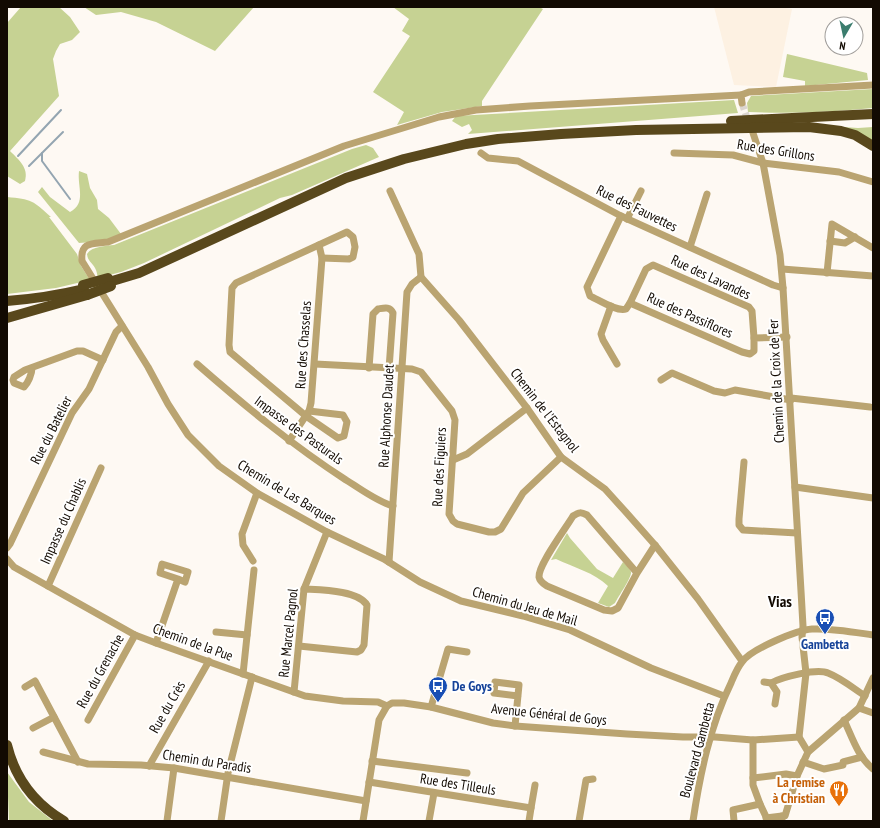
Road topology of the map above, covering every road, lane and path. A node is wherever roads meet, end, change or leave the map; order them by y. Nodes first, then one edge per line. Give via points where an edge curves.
1 (873, 85) edge
2 (741, 95) junction
3 (742, 103) tunnel mouth
4 (873, 110) edge
5 (873, 114) edge
6 (848, 115) junction
7 (873, 119) edge
8 (740, 127) junction
9 (752, 133) tunnel mouth
10 (873, 146) edge
11 (481, 153) dead end
12 (674, 153) dead end
13 (763, 163) junction
14 (873, 182) edge
15 (390, 191) dead end
16 (641, 191) dead end
17 (707, 194) dead end
18 (624, 217) junction
19 (855, 237) junction
20 (830, 241) junction
21 (319, 245) junction
22 (690, 248) junction
23 (873, 248) edge
24 (322, 258) junction
25 (782, 269) junction
26 (826, 273) junction
27 (873, 276) edge
28 (421, 277) junction
29 (109, 282) junction
30 (783, 288) junction
31 (85, 290) junction
32 (7, 296) edge
33 (7, 301) edge
34 (630, 303) junction
35 (611, 306) junction
36 (7, 318) edge
37 (122, 326) junction
38 (787, 336) junction
39 (754, 338) junction
40 (103, 360) junction
41 (197, 364) dead end
42 (315, 364) junction
43 (617, 364) dead end
44 (32, 368) dead end
45 (369, 368) junction
46 (389, 369) junction
47 (401, 369) junction
48 (661, 380) dead end
49 (791, 399) junction
50 (870, 407) dead end
51 (527, 408) junction
52 (307, 414) junction
53 (289, 441) junction
54 (561, 457) junction
55 (453, 460) junction
56 (744, 462) dead end
57 (101, 468) dead end
58 (795, 487) junction
59 (257, 493) junction
60 (873, 498) edge
61 (393, 506) junction
62 (327, 532) junction
63 (797, 533) junction
64 (655, 545) junction
65 (7, 548) edge
66 (7, 559) edge
67 (253, 561) dead end
68 (389, 562) junction
69 (254, 570) dead end
70 (637, 573) junction
71 (178, 580) dead end
72 (48, 586) junction
73 (304, 589) junction
74 (802, 631) junction
75 (216, 632) dead end
76 (135, 635) junction
77 (247, 635) junction
78 (873, 635) edge
79 (156, 644) junction
80 (299, 646) junction
81 (468, 652) dead end
82 (209, 661) junction
83 (742, 661) junction
84 (806, 673) junction
85 (243, 674) junction
86 (252, 678) junction
87 (873, 679) edge
88 (25, 687) dead end
89 (294, 692) junction
90 (518, 696) dead end
91 (724, 696) junction
92 (865, 696) junction
93 (775, 704) dead end
94 (387, 706) junction
95 (431, 707) junction
96 (859, 708) junction
97 (873, 713) edge
98 (54, 717) junction
99 (88, 720) dead end
100 (844, 720) junction
101 (515, 726) junction
102 (33, 728) dead end
103 (710, 737) junction
104 (799, 737) junction
105 (753, 740) junction
106 (7, 745) edge
107 (43, 752) dead end
108 (808, 752) junction
109 (862, 757) junction
110 (372, 761) junction
111 (78, 762) junction
112 (804, 762) junction
113 (149, 766) junction
114 (174, 768) junction
115 (873, 769) edge
116 (467, 773) dead end
117 (797, 776) junction
118 (227, 777) junction
119 (753, 778) junction
120 (593, 779) dead end
121 (369, 782) junction
122 (535, 785) dead end
123 (434, 793) junction
124 (366, 801) junction
125 (760, 804) junction
126 (531, 808) junction
127 (782, 819) edge
128 (767, 820) edge
129 (64, 821) edge
130 (167, 821) edge
131 (221, 821) edge
132 (363, 821) edge
133 (429, 821) edge
134 (529, 821) edge
135 (580, 821) edge
136 (693, 821) edge
137 (734, 821) edge

1 - 2 street via 749,92
2 - 3 street
2 - 37 street, Chemin de Las Barques via 476,110 439,117 344,146 108,242 85,247 81,252 82,261
4 - 6 highway
5 - 6 highway
6 - 29 highway via 529,132 436,145 345,175 137,267
7 - 8 highway
8 - 10 highway via 827,128 855,135
8 - 29 highway via 530,136 437,150 346,178 139,273
9 - 13 street, Chemin de la Croix de Fer
11 - 18 street, Rue des Fauvettes via 488,158 518,161
12 - 13 street, Rue des Grillons via 733,155
13 - 14 street, Rue des Grillons via 839,172
13 - 25 street, Chemin de la Croix de Fer
15 - 28 street via 419,254
16 - 18 street, Rue des Passiflores
17 - 22 street
18 - 22 street, Rue des Fauvettes
18 - 35 street, Rue des Passiflores via 587,288 590,296
19 - 20 street via 845,242
19 - 20 street via 832,224
19 - 23 street
20 - 26 street
21 - 24 street, Rue des Chasselas
21 - 24 street via 347,232 351,234 354,242 353,257
21 - 52 street via 236,283 232,288 230,352
22 - 30 street, Rue des Fauvettes
24 - 42 street, Rue des Chasselas
25 - 26 street
25 - 30 street, Chemin de la Croix de Fer
26 - 27 street
28 - 47 street, Rue Alphonse Daudet via 407,292
28 - 51 street, Chemin de l'Estagnol via 459,320
29 - 31 highway
30 - 38 street, Chemin de la Croix de Fer
31 - 32 highway via 58,290
31 - 33 highway
31 - 36 highway
34 - 35 street, Rue des Passiflores via 623,310
34 - 39 street, Rue des Passiflores via 742,352 750,354 754,351
34 - 39 street, Rue des Lavandes via 646,268 653,265 749,308 752,311
35 - 43 street via 601,334
37 - 40 street, Rue du Batelier via 116,332
37 - 59 street, Chemin de Las Barques via 188,435 219,466
38 - 39 street
38 - 49 street, Chemin de la Croix de Fer
40 - 44 street via 83,351 76,351
40 - 65 street, Rue du Batelier via 89,389 72,413
41 - 53 street, Impasse des Pasturals
42 - 45 street, Rue des Figuiers
42 - 52 street, Rue des Chasselas via 311,403
45 - 46 street, Rue des Figuiers
45 - 46 street via 373,314 378,308 387,308 393,313
46 - 47 street, Rue des Figuiers
47 - 55 street, Rue des Figuiers via 421,372 452,411 455,420
47 - 61 street, Rue Alphonse Daudet
48 - 49 street via 672,374 714,391 725,393 735,390
49 - 50 street
49 - 58 street, Chemin de la Croix de Fer
51 - 54 street, Chemin de l'Estagnol
51 - 55 street via 466,454
52 - 52 street via 343,415 347,422 344,436 338,438
52 - 53 street, Rue des Chasselas
53 - 61 street, Impasse des Pasturals via 375,499
54 - 55 street, Rue des Figuiers via 523,493 501,529 494,532 457,524 449,514
54 - 64 street, Chemin de l'Estagnol via 605,489
56 - 63 street via 739,525 743,530
57 - 72 street, Impasse du Chablis
58 - 60 street
58 - 63 street, Chemin de la Croix de Fer
59 - 62 street, Chemin de Las Barques
59 - 67 street via 242,534 243,545
61 - 68 street, Rue Alphonse Daudet
62 - 68 street, Chemin de Las Barques
62 - 73 street, Rue Marcel Pagnol
63 - 74 street, Chemin de la Croix de Fer
64 - 70 street
64 - 83 street, Chemin de l'Estagnol
66 - 72 street, Chemin de la Pue via 14,567
68 - 91 street, Chemin du Jeu de Mail via 420,582 461,601 570,630 651,668
69 - 77 street
70 - 70 street via 618,608 612,611 547,586 540,577 541,567 578,512 587,515
71 - 79 street
72 - 76 street, Chemin de la Pue
73 - 80 street, Rue Marcel Pagnol
73 - 80 street via 347,594 364,601 367,605 364,645 357,652
74 - 78 street, Boulevard Gambetta via 823,629
74 - 83 street, Boulevard Gambetta via 764,646
74 - 84 street, Chemin de la Croix de Fer
75 - 77 street
76 - 79 street, Chemin de la Pue
76 - 99 street, Rue du Grenache
77 - 85 street
79 - 82 street, Chemin de la Pue
80 - 89 street, Rue Marcel Pagnol
81 - 95 street via 448,649
82 - 85 street, Chemin de la Pue
82 - 113 street, Rue du Crès
83 - 91 street, Boulevard Gambetta
84 - 92 street via 827,672
84 - 93 street via 767,682 777,692
84 - 104 street, Chemin de la Croix de Fer
85 - 86 street, Chemin de la Pue
86 - 89 street, Chemin de la Pue
86 - 118 street
87 - 92 street
88 - 98 street via 35,681
89 - 94 street, Chemin de la Pue via 318,699 378,702
90 - 101 street
91 - 103 street, Boulevard Gambetta
92 - 96 street
94 - 95 street, Avenue Général de Goys via 400,702
94 - 110 street via 379,720
95 - 101 street, Avenue Général de Goys
96 - 97 street
96 - 100 street
98 - 102 street
98 - 111 street
100 - 108 street
100 - 109 street
101 - 103 street, Avenue Général de Goys
103 - 105 street, Avenue Général de Goys
103 - 136 street, Boulevard Gambetta
104 - 105 street, Avenue Général de Goys
104 - 108 street
105 - 119 street
106 - 129 highway via 10,760 24,785 48,811
107 - 111 street, Chemin du Paradis
108 - 112 street
109 - 112 street via 824,769
109 - 115 street
110 - 116 street
110 - 121 street
111 - 113 street, Chemin du Paradis
112 - 117 street
113 - 114 street, Chemin du Paradis
114 - 118 street, Chemin du Paradis
114 - 130 street
117 - 119 street via 786,774
117 - 127 street
118 - 124 street, Chemin du Paradis
118 - 131 street
119 - 125 street
120 - 135 street via 586,780
121 - 123 street, Rue des Tilleuls
121 - 124 street
122 - 126 street
123 - 126 street, Rue des Tilleuls
123 - 133 street
124 - 132 street
125 - 128 street
125 - 137 street via 733,810
126 - 134 street
127 - 128 street

